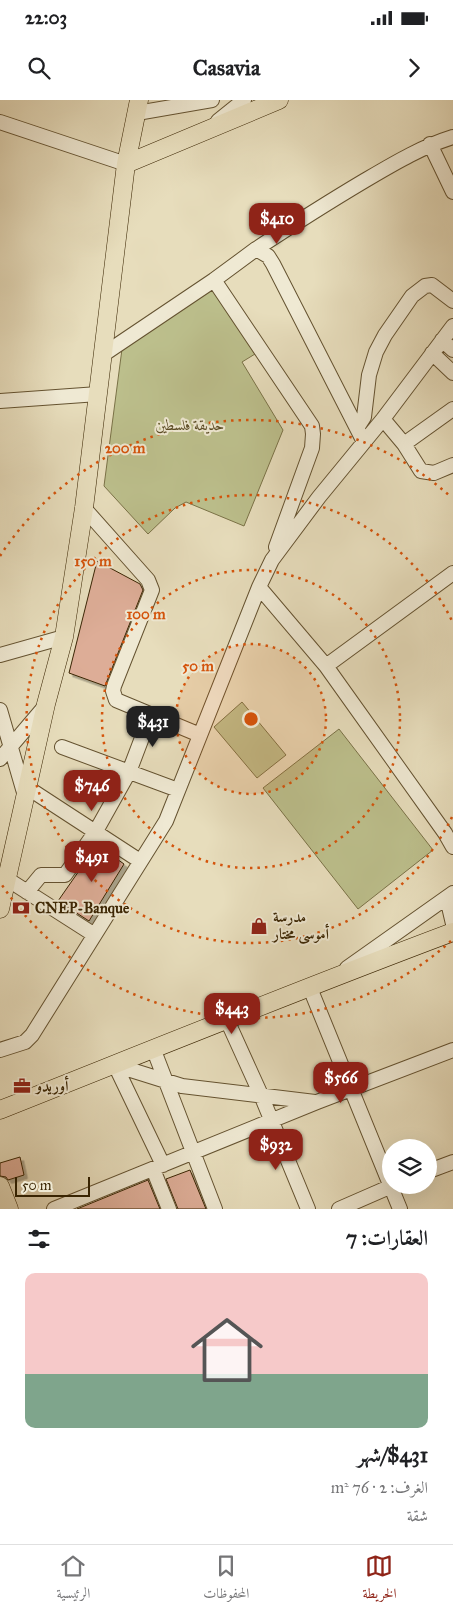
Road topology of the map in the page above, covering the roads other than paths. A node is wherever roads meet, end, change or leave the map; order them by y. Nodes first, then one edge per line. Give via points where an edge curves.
1 (212, 100) edge
2 (244, 100) edge
3 (279, 100) edge
4 (138, 106) edge
5 (0, 122) edge
6 (208, 130) junction
7 (453, 136) edge
8 (430, 144) junction
9 (126, 164) junction
10 (453, 192) edge
11 (256, 249) junction
12 (214, 280) junction
13 (453, 302) edge
14 (453, 326) edge
15 (442, 340) junction
16 (453, 350) edge
17 (432, 353) junction
18 (104, 354) junction
19 (453, 373) edge
20 (98, 394) junction
21 (0, 401) edge
22 (452, 412) edge
23 (383, 419) junction
24 (357, 428) junction
25 (364, 442) junction
26 (404, 444) junction
27 (453, 465) edge
28 (84, 508) junction
29 (272, 560) junction
30 (453, 573) edge
31 (259, 586) junction
32 (64, 637) junction
33 (0, 655) edge
34 (326, 666) junction
35 (46, 704) junction
36 (0, 710) edge
37 (152, 714) junction
38 (200, 735) junction
39 (10, 747) junction
40 (62, 748) dead end
41 (0, 759) edge
42 (128, 772) junction
43 (178, 790) junction
44 (27, 792) junction
45 (96, 831) junction
46 (453, 847) edge
47 (140, 861) junction
48 (7, 879) junction
49 (27, 892) junction
50 (450, 896) edge
51 (0, 909) edge
52 (453, 924) edge
53 (453, 932) edge
54 (93, 934) junction
55 (336, 976) junction
56 (310, 988) junction
57 (227, 1020) junction
58 (153, 1048) junction
59 (0, 1050) edge
60 (453, 1050) edge
61 (115, 1065) junction
62 (166, 1081) junction
63 (350, 1089) junction
64 (261, 1095) junction
65 (317, 1102) junction
66 (0, 1110) edge
67 (271, 1121) junction
68 (193, 1152) junction
69 (453, 1162) edge
70 (382, 1163) edge
71 (158, 1167) junction
72 (437, 1169) edge
73 (0, 1186) edge
74 (382, 1190) edge
75 (395, 1194) edge
76 (9, 1209) edge
77 (54, 1209) edge
78 (170, 1209) edge
79 (215, 1209) edge
80 (308, 1209) edge
81 (339, 1209) edge
82 (400, 1209) edge

1 - 4 street
2 - 6 street
3 - 6 main road
4 - 9 main road
5 - 9 street
6 - 9 main road
7 - 8 street
8 - 10 street
8 - 11 street via 350,189
9 - 18 main road
11 - 12 street
11 - 24 street via 268,256 273,264
12 - 18 street
12 - 29 street via 312,426 312,448
13 - 24 street via 432,285 412,296 376,352 369,375 364,417
14 - 15 street
15 - 16 street
15 - 17 street
17 - 19 street
17 - 23 street
18 - 20 main road
20 - 21 street
20 - 28 main road
22 - 26 street
23 - 25 street
23 - 26 street
24 - 25 street
25 - 29 street
26 - 27 street via 421,471 434,473
28 - 32 main road
28 - 37 street via 148,580 152,590 113,691 116,700
29 - 31 street
30 - 34 street
31 - 34 street
31 - 38 street
32 - 33 street
32 - 35 main road
34 - 46 street
35 - 39 street
35 - 44 main road
36 - 39 street
37 - 38 street
37 - 42 street
38 - 43 street
39 - 41 street
39 - 44 street
40 - 42 street
42 - 43 street
42 - 45 street
43 - 47 street via 166,821
44 - 45 street
44 - 48 main road
45 - 47 street
45 - 49 street via 65,875 41,875
47 - 54 street
48 - 49 street
48 - 51 main road
49 - 54 street
50 - 52 street
50 - 55 street
53 - 55 main road
54 - 59 street via 32,1035 25,1042
55 - 56 main road
56 - 57 main road
56 - 63 street
57 - 58 main road
57 - 64 street
58 - 61 main road
58 - 62 street
60 - 63 street
61 - 62 street
61 - 66 main road
61 - 71 street
62 - 64 street via 182,1086
62 - 68 street
63 - 65 street
63 - 70 street
64 - 65 street
64 - 67 street
65 - 67 street
67 - 68 street
67 - 80 street
68 - 71 street
68 - 79 street
69 - 72 street
71 - 77 street
71 - 78 street
73 - 76 main road
74 - 81 street
75 - 82 street

